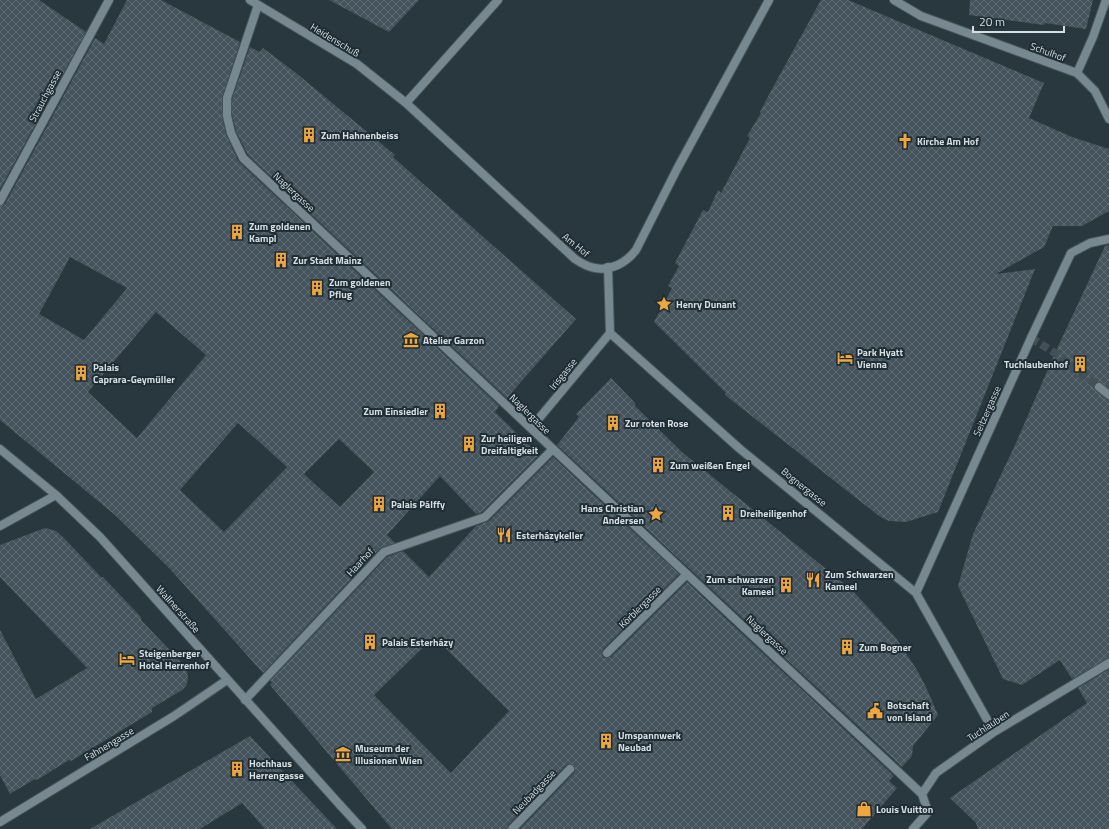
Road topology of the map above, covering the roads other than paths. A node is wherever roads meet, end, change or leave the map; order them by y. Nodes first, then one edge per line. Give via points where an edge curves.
1 (109, 0) edge
2 (250, 0) edge
3 (498, 0) edge
4 (769, 0) edge
5 (894, 0) edge
6 (1106, 0) edge
7 (258, 5) junction
8 (1077, 73) junction
9 (406, 103) junction
10 (1109, 119) edge
11 (0, 201) edge
12 (1109, 239) edge
13 (608, 268) junction
14 (610, 333) junction
15 (1099, 387) tunnel mouth
16 (1109, 395) edge
17 (531, 428) junction
18 (0, 449) edge
19 (553, 449) junction
20 (56, 495) junction
21 (0, 526) edge
22 (687, 574) junction
23 (916, 592) junction
24 (607, 653) dead end
25 (1109, 663) edge
26 (227, 680) junction
27 (245, 700) junction
28 (994, 732) junction
29 (570, 769) dead end
30 (922, 794) junction
31 (0, 822) edge
32 (362, 829) edge
33 (512, 829) edge
34 (913, 829) edge

1 - 11 street, Strauchgasse
2 - 7 street, Heidenschuß
3 - 9 street
4 - 13 street, Am Hof via 636,250 630,259
5 - 8 street, Schulhof via 921,16
6 - 8 street
7 - 9 street, Heidenschuß via 357,64
7 - 17 street, Naglergasse via 227,98 227,116 231,133 243,158
8 - 10 street, Schulhof via 1095,91
9 - 13 street, Am Hof via 575,259 595,268
12 - 23 street, Seitzergasse via 1090,243 1072,253
13 - 14 street
14 - 17 street, Irisgasse
14 - 23 street, Bognergasse via 740,449
15 - 16 street
17 - 19 street, Naglergasse
18 - 20 street, Wallnerstraße
19 - 22 street, Naglergasse
19 - 27 street, Haarhof via 485,517 384,552
20 - 21 street
20 - 26 street, Wallnerstraße via 100,537
22 - 24 street, Körblergasse
22 - 30 street, Naglergasse
23 - 28 street, Bognergasse
25 - 28 street, Tuchlauben
26 - 27 street, Wallnerstraße
26 - 31 street, Fahnengasse via 174,716
27 - 32 street, Wallnerstraße
28 - 30 street, Tuchlauben via 936,773
29 - 33 street, Neubadgasse
30 - 34 street via 928,812

